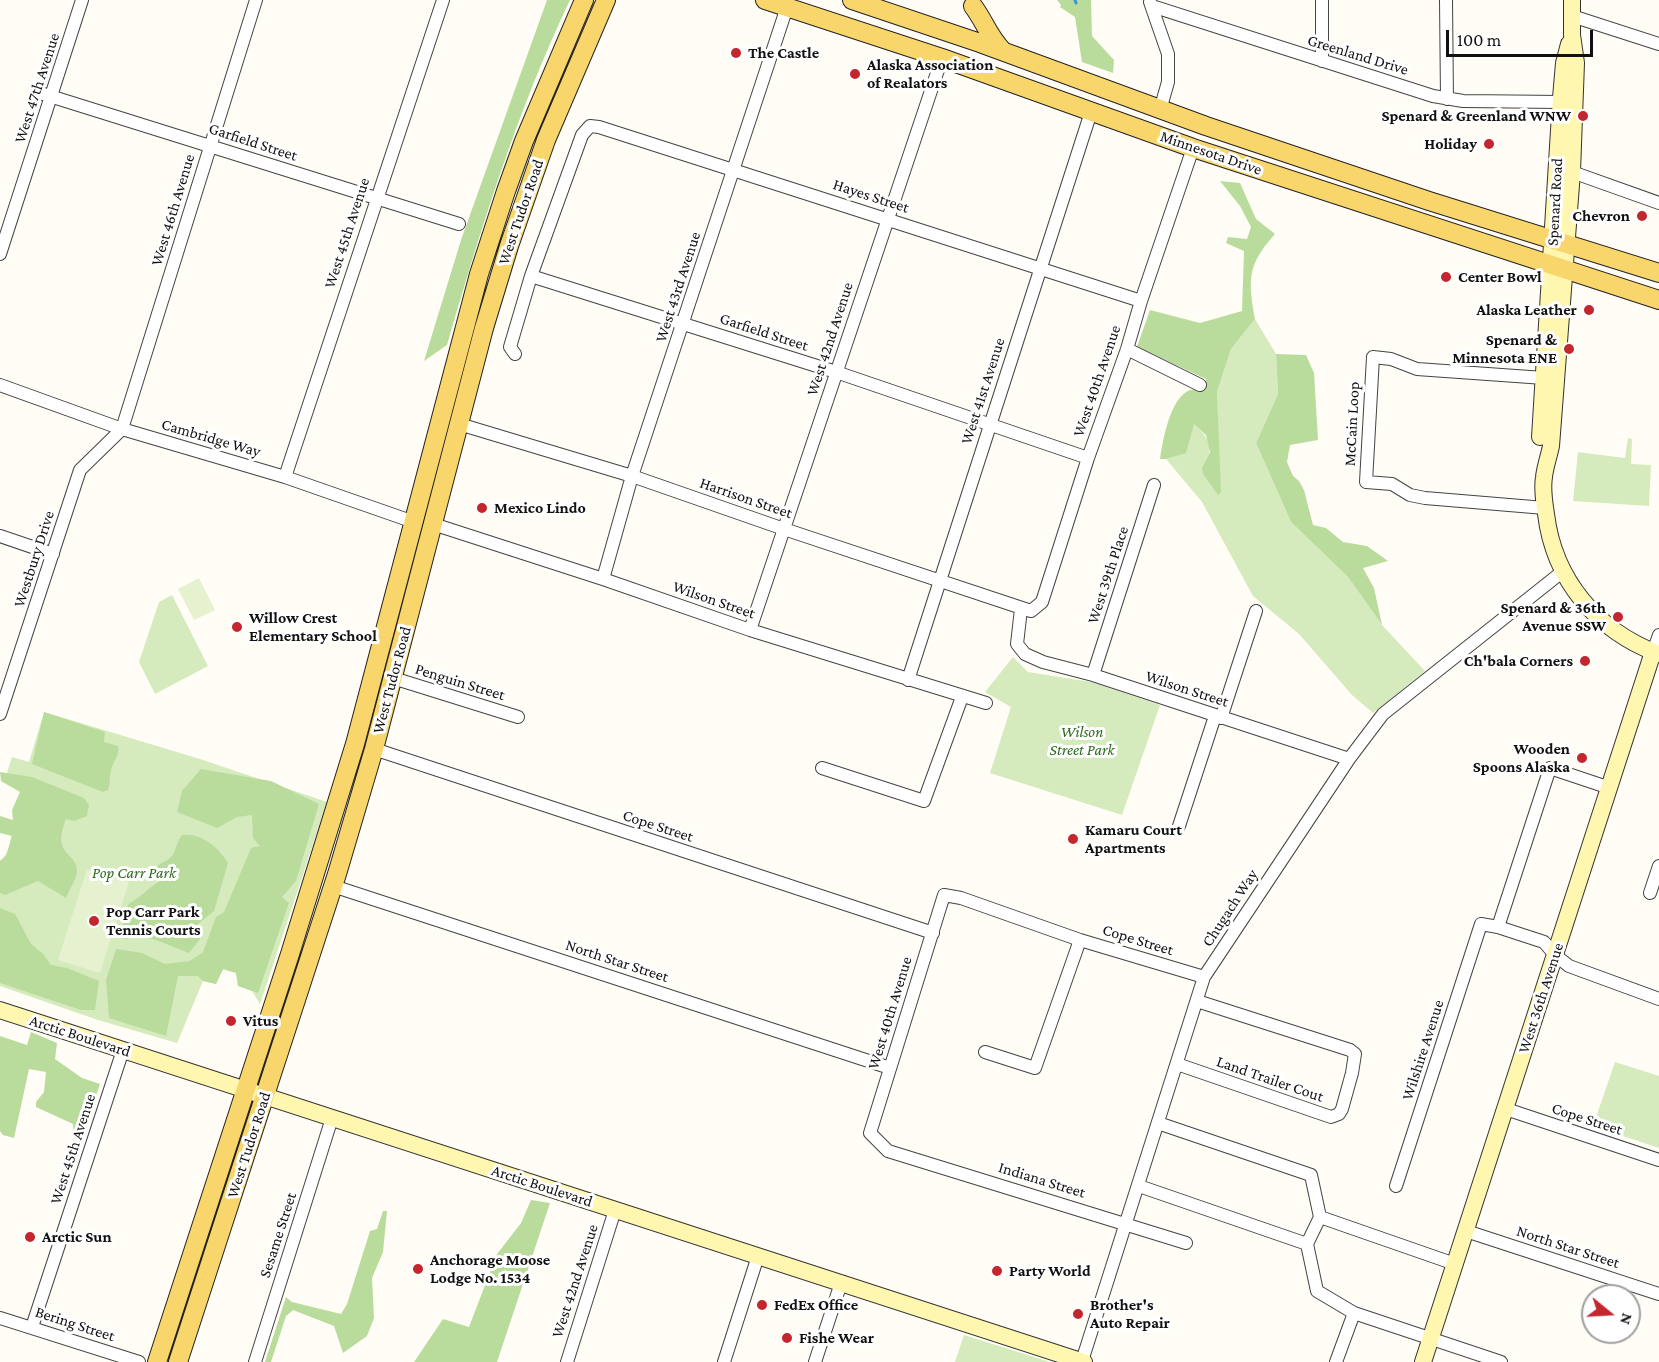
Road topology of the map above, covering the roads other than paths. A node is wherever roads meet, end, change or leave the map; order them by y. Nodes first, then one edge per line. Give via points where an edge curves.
1 (82, 0) edge
2 (256, 0) edge
3 (443, 0) edge
4 (584, 0) edge
5 (606, 0) edge
6 (765, 0) edge
7 (852, 0) edge
8 (1322, 0) edge
9 (1446, 0) edge
10 (971, 3) edge
11 (1151, 3) edge
12 (787, 7) junction
13 (1572, 8) edge
14 (945, 31) junction
15 (1572, 35) junction
16 (1659, 44) edge
17 (1004, 52) junction
18 (942, 58) junction
19 (1322, 61) junction
20 (37, 92) dead end
21 (52, 95) junction
22 (1447, 99) junction
23 (1561, 102) junction
24 (1160, 110) junction
25 (1091, 112) junction
26 (210, 145) junction
27 (1193, 148) junction
28 (734, 170) junction
29 (1572, 172) junction
30 (376, 198) junction
31 (1659, 203) edge
32 (887, 218) junction
33 (459, 224) dead end
34 (1560, 241) junction
35 (0, 254) edge
36 (1558, 267) junction
37 (1040, 269) junction
38 (1659, 273) edge
39 (531, 276) junction
40 (1659, 300) edge
41 (1141, 301) junction
42 (683, 324) junction
43 (1127, 349) junction
44 (515, 354) dead end
45 (836, 372) junction
46 (1544, 378) junction
47 (0, 385) edge
48 (1200, 385) dead end
49 (439, 423) junction
50 (459, 424) junction
51 (989, 425) junction
52 (123, 429) junction
53 (1088, 458) junction
54 (632, 476) junction
55 (1544, 476) junction
56 (285, 477) junction
57 (1154, 485) dead end
58 (1545, 508) junction
59 (414, 522) junction
60 (433, 524) junction
61 (784, 529) junction
62 (0, 536) edge
63 (53, 554) junction
64 (1562, 572) junction
65 (603, 579) junction
66 (941, 581) junction
67 (1021, 609) junction
68 (1256, 611) dead end
69 (407, 623) junction
70 (750, 630) junction
71 (1659, 635) edge
72 (1656, 653) edge
73 (1093, 675) junction
74 (393, 678) junction
75 (908, 680) junction
76 (5, 683) edge
77 (962, 697) junction
78 (986, 704) dead end
79 (0, 714) edge
80 (518, 717) dead end
81 (1218, 717) junction
82 (374, 749) junction
83 (1349, 759) junction
84 (822, 768) dead end
85 (1610, 788) junction
86 (1179, 826) dead end
87 (1659, 866) edge
88 (333, 886) junction
89 (1650, 893) dead end
90 (961, 898) joint
91 (1498, 927) junction
92 (933, 933) junction
93 (1080, 940) junction
94 (1555, 955) junction
95 (1204, 977) junction
96 (1659, 999) edge
97 (1197, 1001) junction
98 (0, 1010) edge
99 (123, 1050) junction
100 (985, 1052) dead end
101 (1177, 1064) junction
102 (890, 1068) junction
103 (247, 1090) junction
104 (264, 1096) junction
105 (1506, 1109) junction
106 (332, 1118) junction
107 (1158, 1123) junction
108 (888, 1150) joint
109 (1659, 1160) edge
110 (1139, 1185) junction
111 (1396, 1186) dead end
112 (615, 1210) junction
113 (1320, 1217) junction
114 (1127, 1223) junction
115 (1466, 1231) junction
116 (1186, 1243) dead end
117 (1307, 1244) junction
118 (758, 1256) junction
119 (1455, 1264) junction
120 (842, 1283) junction
121 (1659, 1294) edge
122 (1354, 1313) junction
123 (0, 1318) edge
124 (32, 1327) junction
125 (1431, 1338) junction
126 (139, 1362) edge
127 (157, 1362) edge
128 (178, 1362) edge
129 (255, 1362) edge
130 (567, 1362) edge
131 (724, 1362) edge
132 (815, 1362) edge
133 (1083, 1362) edge
134 (1336, 1362) edge
135 (1423, 1362) edge
136 (1502, 1362) edge

1 - 21 street, West 47th Avenue
2 - 26 street, West 46th Avenue
3 - 30 street, West 45th Avenue
4 - 49 main road, West Tudor Road via 506,191 478,274
5 - 50 main road, West Tudor Road via 521,208
6 - 12 main road, Minnesota Drive
7 - 14 main road, Minnesota Drive
8 - 19 street
9 - 22 street
10 - 14 main road via 972,18 965,27
10 - 17 main road
11 - 19 street, Greenland Drive
11 - 24 street via 1168,54 1168,82
12 - 18 main road, Minnesota Drive
12 - 28 street, West 43rd Avenue
13 - 15 main road, Spenard Road
13 - 16 street
14 - 17 main road, Minnesota Drive
15 - 23 main road, Spenard Road via 1564,63
15 - 29 main road, Spenard Road via 1576,63
17 - 24 main road, Minnesota Drive
18 - 25 main road, Minnesota Drive
18 - 32 street, West 42nd Avenue
19 - 22 street, Greenland Drive
20 - 21 street, Garfield Street
21 - 26 street, Garfield Street
21 - 35 street, West 47th Avenue
22 - 23 street, Greenland Drive
23 - 34 main road, Spenard Road
24 - 34 main road, Minnesota Drive
25 - 27 main road, Minnesota Drive
25 - 37 street, West 41st Avenue
26 - 30 street, Garfield Street
26 - 52 street, West 46th Avenue
27 - 36 main road, Minnesota Drive
27 - 41 street, West 40th Avenue
28 - 32 street, Hayes Street
28 - 39 street, Hayes Street via 590,126 582,135
28 - 42 street, West 43rd Avenue
29 - 31 street
29 - 34 main road, Spenard Road
30 - 33 street, Garfield Street
30 - 56 street, West 45th Avenue
32 - 37 street, Hayes Street
32 - 45 street, West 42nd Avenue
34 - 36 main road, Spenard Road
34 - 38 main road, Minnesota Drive
36 - 40 main road, Minnesota Drive
36 - 46 main road, Spenard Road
36 - 55 main road, Spenard Road via 1551,446
37 - 41 street, Hayes Street
37 - 51 street, West 41st Avenue
39 - 42 street, Garfield Street
39 - 44 street via 510,347
41 - 43 street, West 40th Avenue
42 - 45 street, Garfield Street
42 - 54 street, West 43rd Avenue
43 - 48 street
43 - 53 street, West 40th Avenue
45 - 51 street, Garfield Street
45 - 61 street, West 42nd Avenue
46 - 55 main road, Spenard Road via 1539,462
46 - 58 street, McCain Loop via 1417,369 1373,357 1366,482 1392,484 1410,495 1425,498
47 - 52 street, Cambridge Way
49 - 59 main road, West Tudor Road
49 - 60 main road via 442,434 426,493 425,517
50 - 54 street, Harrison Street
50 - 60 main road, West Tudor Road
51 - 53 street, Garfield Street
51 - 66 street, West 41st Avenue
52 - 56 street, Cambridge Way
52 - 63 street, Westbury Drive via 80,470
53 - 67 street, West 40th Avenue via 1042,602 1031,611
54 - 61 street, Harrison Street
54 - 65 street, West 43rd Avenue
55 - 58 main road, Spenard Road
56 - 59 street, Cambridge Way
57 - 73 street, West 39th Place
58 - 64 main road, Spenard Road via 1553,551
59 - 69 main road via 417,532 400,610
59 - 103 main road, West Tudor Road via 352,754
60 - 65 street, Wilson Street
60 - 69 main road, West Tudor Road
61 - 66 street, Harrison Street
61 - 70 street, West 42nd Avenue
62 - 63 street
63 - 76 street, Westbury Drive
64 - 72 main road, Spenard Road via 1594,614 1624,637
64 - 83 street, Chugach Way via 1383,714
65 - 70 street, Wilson Street
66 - 67 street, Harrison Street
66 - 75 street, West 41st Avenue
67 - 73 street, Wilson Street via 1017,644 1025,654
68 - 81 street
69 - 74 main road, West Tudor Road
70 - 75 street, Wilson Street
71 - 72 street, West 36th Avenue
72 - 85 main road, West 36th Avenue
73 - 81 street, Wilson Street
74 - 80 street, Penguin Street
74 - 82 main road, West Tudor Road
75 - 77 street, Wilson Street
76 - 79 street, Westbury Drive
77 - 78 street, Wilson Street
77 - 84 street via 924,801
81 - 83 street, Wilson Street
81 - 86 street
82 - 88 main road, West Tudor Road
82 - 92 street, Cope Street
83 - 95 street, Chugach Way
85 - 91 street via 1550,768
85 - 94 main road, West 36th Avenue
87 - 89 street
88 - 102 street, North Star Street
88 - 104 main road, West Tudor Road
90 - 92 street, West 40th Avenue via 944,895
90 - 93 street, Cope Street
91 - 94 street via 1544,942
91 - 111 street, Wilshire Avenue via 1481,924
92 - 102 street, West 40th Avenue
93 - 95 street, Cope Street
93 - 100 street via 1035,1068
94 - 96 street via 1569,966
94 - 105 main road, West 36th Avenue
95 - 97 street, Chugach Way
97 - 101 street, Chugach Way
97 - 101 street, Land Trailer Cout via 1350,1050 1355,1054 1342,1109 1331,1117
98 - 99 main road, Arctic Boulevard
99 - 103 main road, Arctic Boulevard
99 - 124 street, West 45th Avenue
101 - 107 street, Chugach Way
102 - 108 street, West 40th Avenue via 870,1133
103 - 104 main road, Arctic Boulevard
103 - 127 main road, West Tudor Road
104 - 106 main road, Arctic Boulevard
104 - 128 main road, West Tudor Road
105 - 109 street, Cope Street
105 - 115 main road, West 36th Avenue
106 - 112 main road, Arctic Boulevard
106 - 129 street, Sesame Street
107 - 110 street, Chugach Way
107 - 113 street via 1311,1175
108 - 114 street, Indiana Street
110 - 114 street, Chugach Way
110 - 117 street
112 - 118 main road, Arctic Boulevard
112 - 130 street, West 42nd Avenue
113 - 117 street
113 - 119 street
114 - 116 street, Indiana Street
114 - 133 street, Chugach Way
115 - 119 main road, West 36th Avenue
115 - 121 street, North Star Street
117 - 122 street via 1317,1291
118 - 120 main road, Arctic Boulevard
118 - 131 street
119 - 125 main road, West 36th Avenue
120 - 132 street
120 - 133 main road, Arctic Boulevard
122 - 125 street
122 - 134 street
123 - 124 street, Bering Street
124 - 126 street, Bering Street
125 - 135 main road, West 36th Avenue
125 - 136 street

